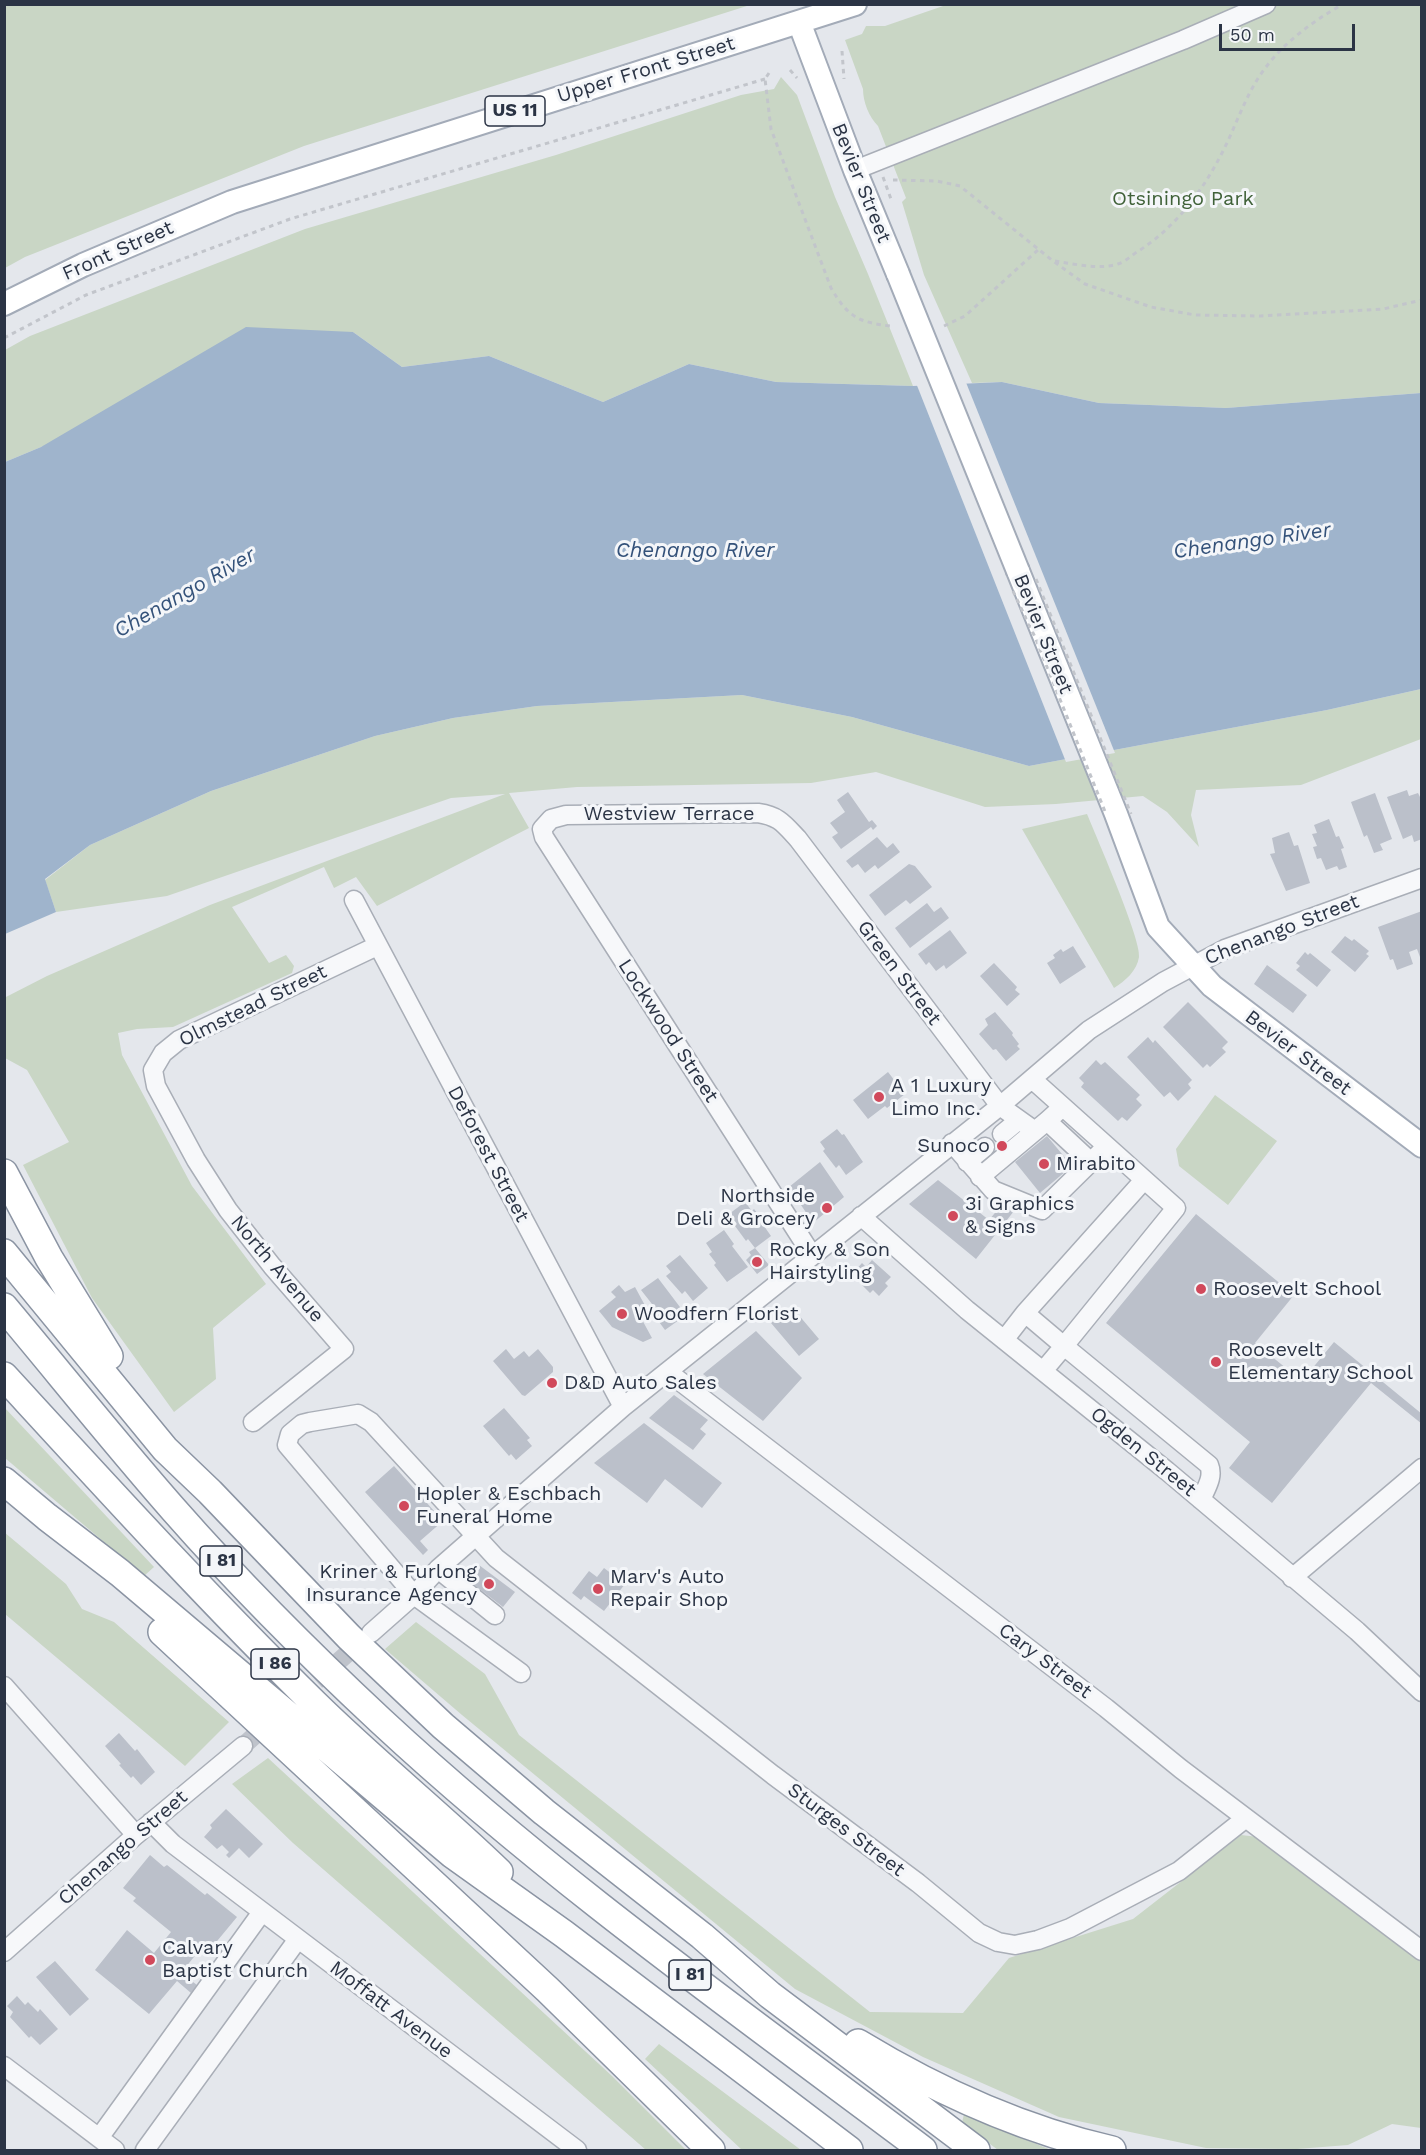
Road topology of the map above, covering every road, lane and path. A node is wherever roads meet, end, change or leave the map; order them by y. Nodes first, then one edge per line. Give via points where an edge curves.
1 (855, 4) edge
2 (1266, 4) edge
3 (1343, 4) edge
4 (799, 22) junction
5 (770, 73) dead end
6 (765, 79) junction
7 (855, 170) junction
8 (893, 180) dead end
9 (232, 202) joint
10 (1039, 249) junction
11 (1053, 261) junction
12 (1422, 300) edge
13 (4, 304) edge
14 (890, 326) dead end
15 (944, 326) dead end
16 (4, 338) edge
17 (566, 815) joint
18 (798, 839) joint
19 (1422, 878) edge
20 (354, 900) dead end
21 (377, 946) junction
22 (1193, 965) junction
23 (1032, 1079) junction
24 (156, 1086) joint
25 (1000, 1106) junction
26 (1063, 1107) junction
27 (1019, 1120) junction
28 (1041, 1126) junction
29 (1002, 1134) dead end
30 (952, 1143) junction
31 (1107, 1146) junction
32 (1422, 1146) edge
33 (985, 1148) dead end
34 (967, 1162) junction
35 (1092, 1162) junction
36 (4, 1173) edge
37 (980, 1177) junction
38 (1144, 1180) junction
39 (861, 1216) junction
40 (4, 1253) edge
41 (812, 1255) junction
42 (4, 1307) edge
43 (1025, 1313) junction
44 (1004, 1340) junction
45 (1064, 1346) junction
46 (1043, 1371) junction
47 (668, 1372) junction
48 (4, 1376) edge
49 (282, 1399) junction
50 (623, 1407) junction
51 (254, 1422) dead end
52 (303, 1424) junction
53 (1422, 1468) edge
54 (4, 1481) edge
55 (210, 1492) junction
56 (1201, 1500) junction
57 (47, 1517) junction
58 (475, 1537) junction
59 (438, 1569) junction
60 (1292, 1578) junction
61 (414, 1595) junction
62 (495, 1615) dead end
63 (371, 1633) tunnel mouth
64 (521, 1673) dead end
65 (4, 1686) edge
66 (1422, 1692) edge
67 (243, 1746) tunnel mouth
68 (1246, 1818) junction
69 (152, 1822) junction
70 (136, 1835) junction
71 (262, 1912) junction
72 (564, 1934) junction
73 (702, 1936) junction
74 (298, 1939) junction
75 (1422, 1951) edge
76 (4, 1952) edge
77 (4, 2066) edge
78 (99, 2138) junction
79 (115, 2151) edge
80 (145, 2151) edge
81 (577, 2151) edge
82 (711, 2151) edge
83 (849, 2151) edge
84 (923, 2151) edge
85 (976, 2151) edge
86 (1112, 2151) edge

1 - 4 main road, Upper Front Street / US 11
2 - 7 street
3 - 11 path via 1284,45 1262,71 1222,153 1191,204 1156,240 1119,264 1089,267
4 - 7 main road, Bevier Street
4 - 9 main road, Upper Front Street / US 11
5 - 6 path
6 - 14 path via 771,129 831,288 842,307 857,318
6 - 16 path via 291,219 86,295
7 - 22 main road, Bevier Street, bridge via 1158,927
8 - 10 path via 960,186
9 - 13 main road, Front Street / US 11 via 83,265
10 - 11 path
10 - 15 path via 965,316
11 - 12 path via 1085,284 1109,294 1195,315 1261,316 1383,309
17 - 18 street, Westview Terrace via 758,813 781,820
17 - 41 street, Lockwood Street via 551,819 542,829 544,837
18 - 25 street, Green Street
19 - 22 street, Chenango Street via 1226,949
20 - 21 street, Deforest Street
21 - 24 street, Olmstead Street via 179,1040 163,1053 153,1070
21 - 50 street, Deforest Street
22 - 23 street, Chenango Street via 1089,1030
22 - 32 main road, Bevier Street via 1212,986
23 - 25 street, Chenango Street
23 - 26 street
24 - 49 street, North Avenue via 228,1209 344,1349
25 - 27 street, Green Street
25 - 30 street, Chenango Street
26 - 28 street
26 - 31 street
27 - 28 street, Green Street
27 - 29 street
28 - 35 street, Green Street
28 - 37 street
30 - 34 street
30 - 39 street, Chenango Street
31 - 35 street
31 - 38 street
33 - 34 street
34 - 37 street
35 - 37 street via 1042,1210 993,1190
36 - 55 highway via 100,1343
38 - 43 street
38 - 45 street via 1176,1208
39 - 41 street, Chenango Street
39 - 44 street, Ogden Street
40 - 55 highway via 165,1449
41 - 47 street, Chenango Street
42 - 84 highway, I 81 via 182,1518 382,1722 568,1880
43 - 44 street
43 - 45 street
44 - 46 street, Ogden Street
45 - 46 street
45 - 56 street via 1209,1465 1211,1478
46 - 56 street, Ogden Street
47 - 50 street, Chenango Street
47 - 68 street, Cary Street
48 - 72 highway, I 86 via 252,1642 354,1742 464,1838
49 - 51 street, North Avenue
49 - 52 street
50 - 58 street, Chenango Street
52 - 58 street, Sturges Street via 358,1414 371,1422
52 - 61 street via 290,1434 287,1445
53 - 60 street
54 - 57 highway, I 81
55 - 73 highway via 303,1591 443,1726 544,1812
56 - 60 street, Ogden Street
57 - 72 highway, I 81 via 120,1573 452,1854
57 - 82 highway via 111,1583 589,2029
58 - 59 street, Chenango Street
58 - 68 street, Sturges Street via 496,1558 773,1775 979,1933 998,1942 1015,1945 1070,1928 1179,1871
59 - 61 street, Chenango Street
59 - 62 street
60 - 66 street, Ogden Street via 1357,1631
61 - 63 street, Chenango Street
61 - 64 street
65 - 70 street
67 - 69 street, Chenango Street
68 - 75 street, Cary Street
69 - 70 street, Chenango Street
69 - 71 street, Moffatt Avenue via 173,1844
70 - 76 street, Chenango Street
71 - 74 street, Moffatt Avenue
71 - 78 street
72 - 83 highway, I 81
73 - 85 highway via 770,1995
73 - 86 highway via 840,2032 935,2086 1023,2125
74 - 80 street
74 - 81 street, Moffatt Avenue
77 - 78 street
78 - 79 street

